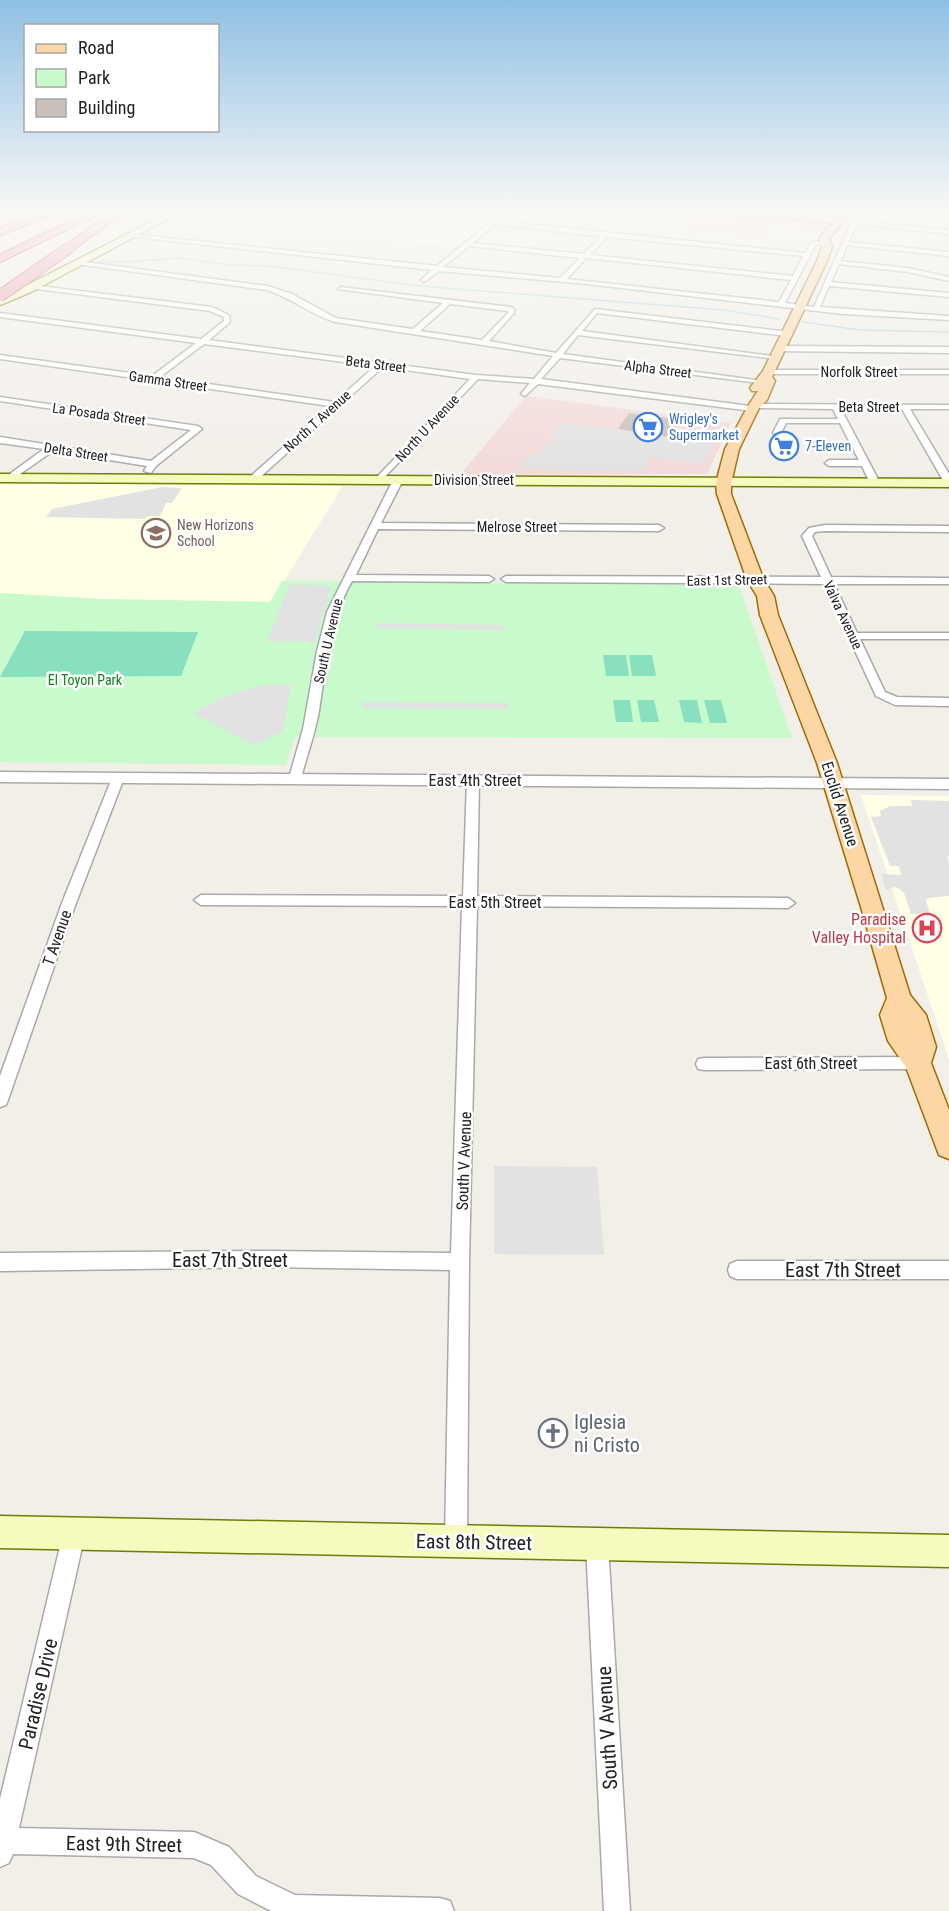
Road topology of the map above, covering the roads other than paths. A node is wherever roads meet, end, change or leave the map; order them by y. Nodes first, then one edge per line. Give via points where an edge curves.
1 (147, 301) edge
2 (298, 301) edge
3 (441, 301) edge
4 (749, 301) edge
5 (783, 301) edge
6 (803, 301) edge
7 (819, 301) edge
8 (448, 302) junction
9 (781, 305) junction
10 (800, 308) junction
11 (816, 309) junction
12 (0, 315) edge
13 (949, 318) edge
14 (414, 332) junction
15 (787, 334) junction
16 (575, 336) junction
17 (200, 341) junction
18 (484, 342) junction
19 (949, 350) edge
20 (778, 353) junction
21 (557, 355) junction
22 (0, 357) edge
23 (381, 365) junction
24 (949, 372) edge
25 (476, 377) junction
26 (765, 377) junction
27 (153, 379) junction
28 (535, 381) junction
29 (525, 394) dead end
30 (0, 399) edge
31 (335, 404) junction
32 (836, 406) junction
33 (905, 407) junction
34 (949, 407) edge
35 (753, 408) junction
36 (843, 421) junction
37 (777, 433) dead end
38 (0, 440) edge
39 (814, 446) dead end
40 (856, 446) junction
41 (51, 448) junction
42 (829, 463) dead end
43 (865, 463) junction
44 (153, 464) junction
45 (5, 478) edge
46 (143, 478) junction
47 (254, 478) junction
48 (379, 480) junction
49 (398, 480) junction
50 (722, 481) junction
51 (875, 483) junction
52 (949, 483) edge
53 (375, 526) junction
54 (659, 528) dead end
55 (949, 529) edge
56 (349, 578) junction
57 (489, 579) dead end
58 (506, 579) dead end
59 (826, 579) junction
60 (755, 580) junction
61 (949, 580) edge
62 (852, 636) junction
63 (949, 636) edge
64 (949, 702) edge
65 (0, 777) edge
66 (118, 778) junction
67 (295, 778) junction
68 (473, 780) junction
69 (833, 784) junction
70 (949, 784) edge
71 (201, 900) dead end
72 (469, 902) junction
73 (789, 903) dead end
74 (918, 1063) junction
75 (704, 1064) dead end
76 (0, 1100) edge
77 (949, 1147) edge
78 (0, 1262) edge
79 (460, 1262) junction
80 (737, 1270) dead end
81 (949, 1270) edge
82 (0, 1532) edge
83 (74, 1534) junction
84 (456, 1542) junction
85 (597, 1544) junction
86 (949, 1551) edge
87 (2, 1848) edge
88 (293, 1910) edge
89 (440, 1911) edge
90 (617, 1911) edge

1 - 17 street via 218,310 228,319
2 - 14 street, Alpha Street via 322,316
3 - 8 street
4 - 9 street
5 - 9 street
6 - 10 main road
7 - 11 street
8 - 14 street
8 - 18 street via 509,308 511,313
9 - 10 street
10 - 11 street
10 - 15 main road
11 - 13 street
12 - 17 street, Beta Street
14 - 18 street, Alpha Street
15 - 16 street via 595,311
15 - 20 main road
16 - 20 street
16 - 21 street
17 - 23 street, Beta Street
17 - 27 street
18 - 21 street, Alpha Street
19 - 20 street
20 - 26 main road
21 - 26 street, Alpha Street
21 - 28 street
22 - 27 street, Gamma Street
23 - 25 street, Beta Street
23 - 31 street, North T Avenue
24 - 26 street, Norfolk Street
25 - 28 street, Beta Street
25 - 48 street, North U Avenue
26 - 35 main road via 769,381
27 - 31 street, Gamma Street
28 - 29 street
28 - 35 street, Beta Street
30 - 44 street, La Posada Street via 198,429
31 - 47 street, North T Avenue
32 - 33 street, Beta Street
32 - 35 street, Beta Street
32 - 36 street
33 - 34 street, Beta Street
33 - 52 street
35 - 50 main road
36 - 37 street via 783,421
36 - 40 street
38 - 41 street, Delta Street
39 - 40 street
40 - 43 street
41 - 44 street, Delta Street
41 - 45 street
42 - 43 street
43 - 51 street
44 - 46 street
45 - 46 main road, Division Street
46 - 47 main road, Division Street
47 - 48 main road, Division Street
48 - 49 main road, Division Street
49 - 50 main road, Division Street
49 - 53 street, South U Avenue
50 - 51 main road, Division Street
50 - 60 main road, Euclid Avenue
51 - 52 main road, Division Street
53 - 54 street, Melrose Street
53 - 56 street, South U Avenue
55 - 59 street, Valva Avenue via 812,530 807,536
56 - 57 street
56 - 67 street, South U Avenue via 339,591 327,634 309,731
58 - 60 street, East 1st Street
59 - 60 street, East 1st Street
59 - 61 street, East 1st Street
59 - 62 street, Valva Avenue
60 - 69 main road, Euclid Avenue via 751,589 769,615
62 - 63 street
62 - 64 street, Valva Avenue via 880,694 906,702
65 - 66 street, East 4th Street
66 - 67 street, East 4th Street
66 - 76 street, T Avenue
67 - 68 street, East 4th Street
68 - 69 street, East 4th Street
68 - 72 street, South V Avenue
69 - 70 street, East 4th Street
69 - 74 main road, Euclid Avenue via 899,998 893,1015 901,1041
71 - 72 street, East 5th Street
72 - 73 street, East 5th Street
72 - 79 street, South V Avenue
74 - 75 street, East 6th Street
74 - 77 main road, Euclid Avenue
78 - 79 street, East 7th Street
79 - 84 street, South V Avenue
80 - 81 street, East 7th Street
82 - 83 main road, East 8th Street
83 - 84 main road, East 8th Street
83 - 87 street, Paradise Drive
84 - 85 main road, East 8th Street
85 - 86 main road, East 8th Street
85 - 90 street, South V Avenue
87 - 88 street, East 9th Street via 194,1845 220,1857 247,1885
88 - 89 street, East 9th Street

